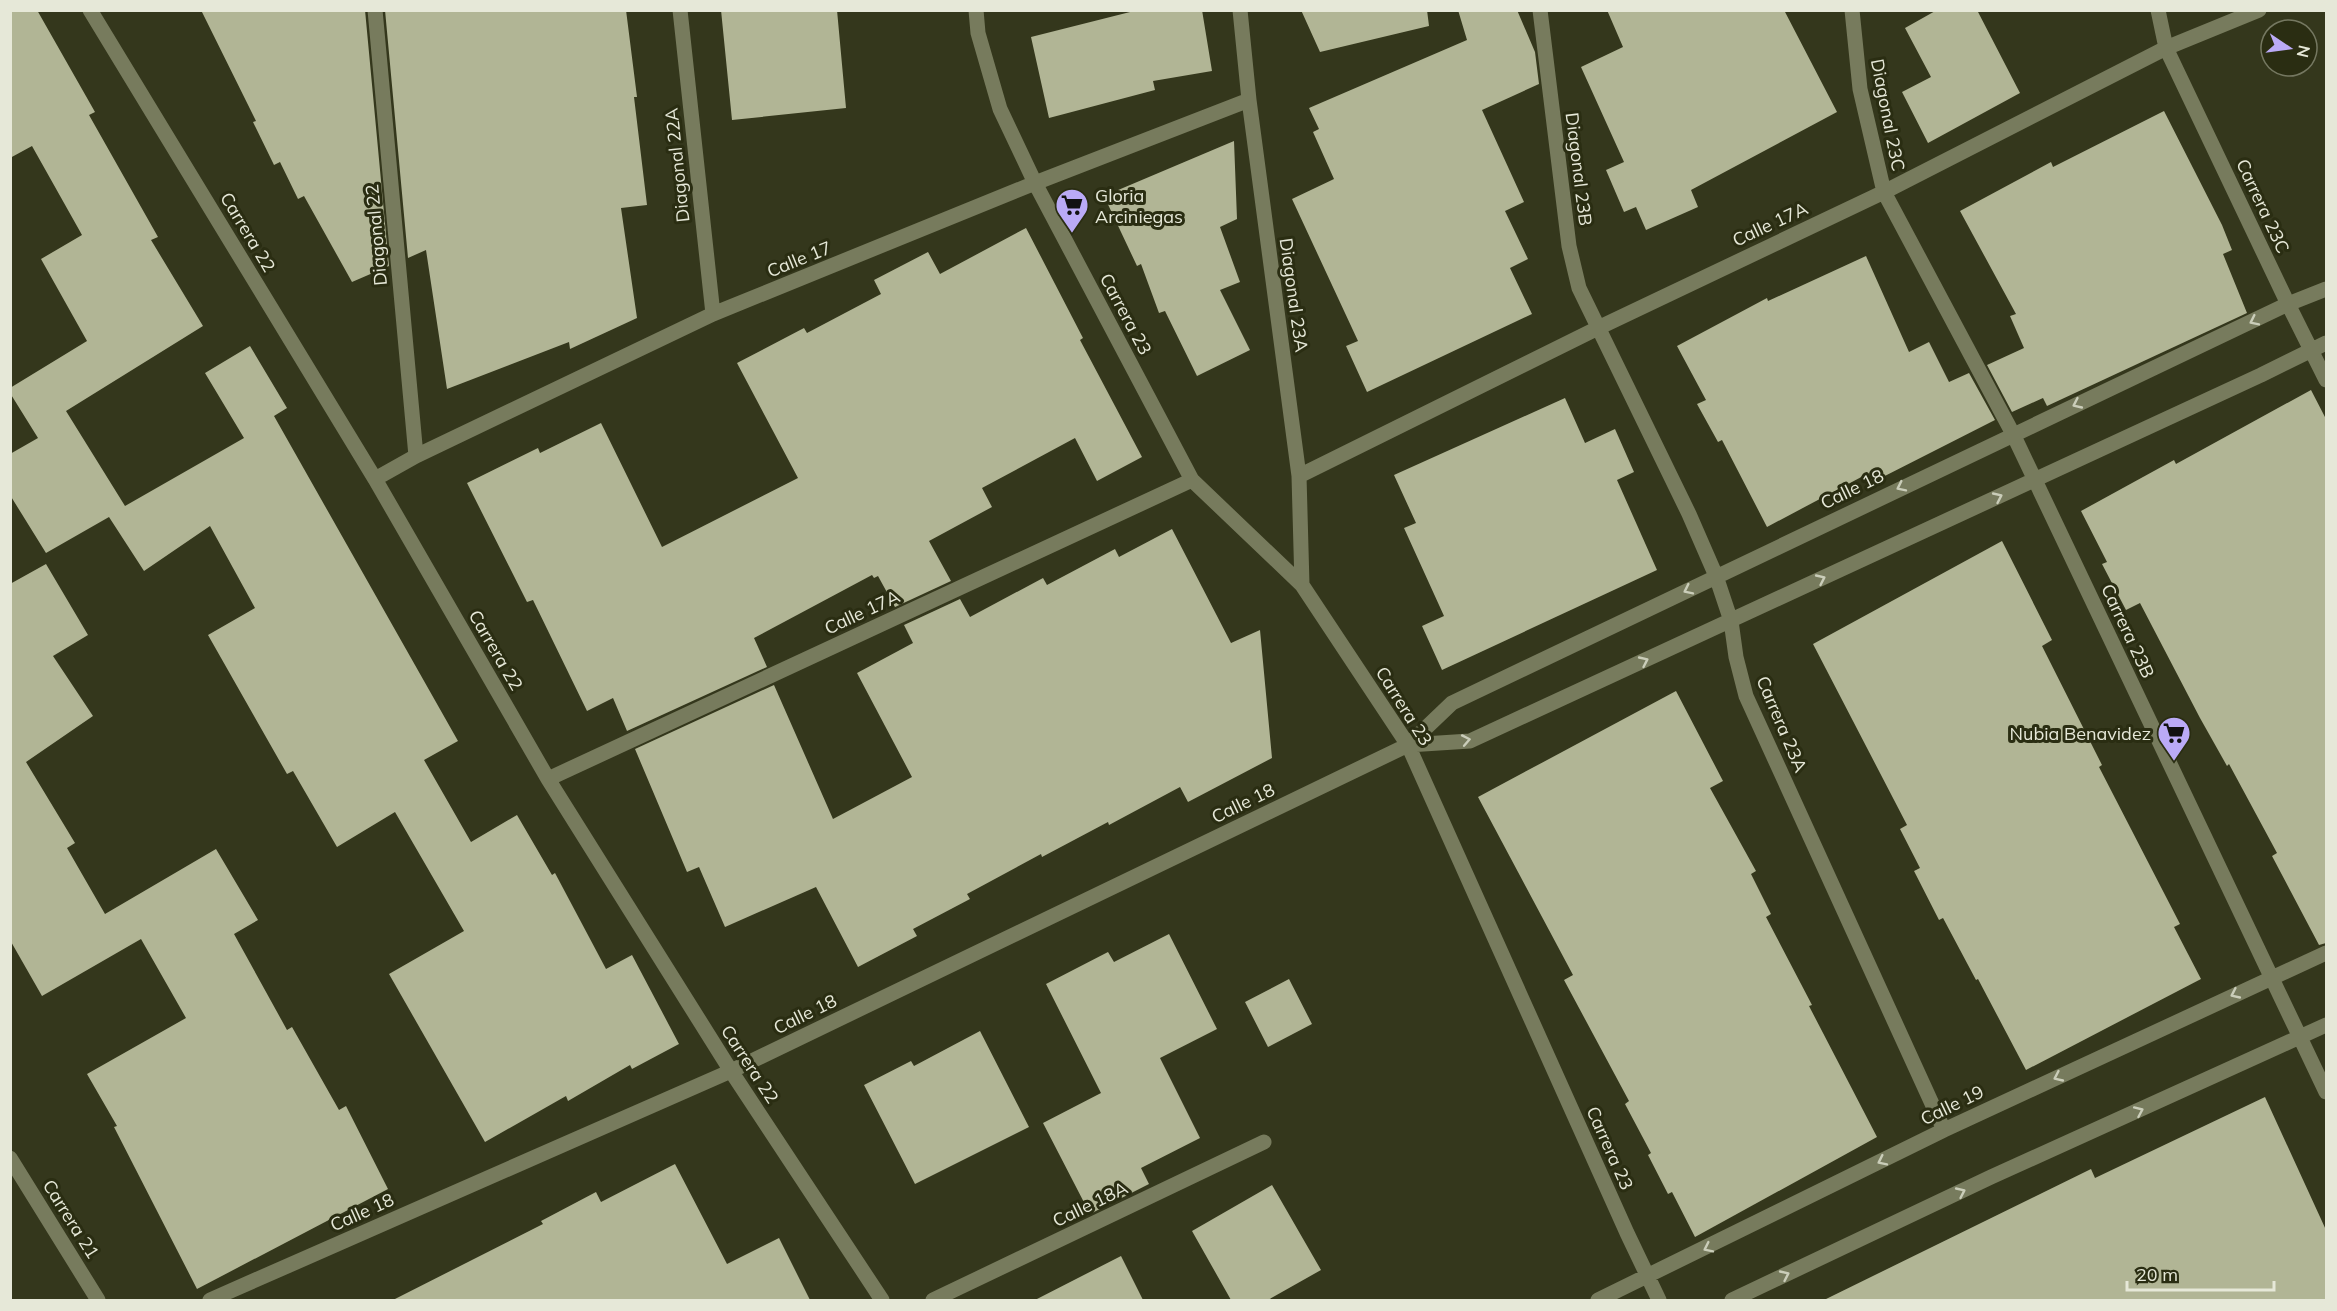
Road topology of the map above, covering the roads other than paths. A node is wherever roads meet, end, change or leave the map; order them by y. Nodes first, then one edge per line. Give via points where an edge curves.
1 (90, 10) edge
2 (375, 10) edge
3 (680, 10) edge
4 (975, 10) edge
5 (1240, 10) edge
6 (1540, 10) edge
7 (1852, 10) edge
8 (2157, 10) edge
9 (2259, 10) edge
10 (2166, 48) junction
11 (1249, 100) junction
12 (1035, 183) junction
13 (1884, 192) junction
14 (2326, 289) edge
15 (2288, 304) junction
16 (713, 314) junction
17 (1598, 328) junction
18 (2326, 343) edge
19 (2311, 350) junction
20 (2326, 380) edge
21 (2013, 434) junction
22 (416, 456) junction
23 (1299, 476) junction
24 (375, 479) junction
25 (1192, 480) junction
26 (2035, 480) junction
27 (1716, 576) junction
28 (1302, 585) junction
29 (1731, 621) junction
30 (1408, 745) junction
31 (549, 779) junction
32 (2326, 953) edge
33 (2270, 977) junction
34 (2326, 1025) edge
35 (2300, 1039) junction
36 (731, 1071) junction
37 (2326, 1092) edge
38 (1944, 1130) junction
39 (1264, 1142) dead end
40 (10, 1158) edge
41 (1648, 1277) junction
42 (98, 1300) edge
43 (210, 1300) edge
44 (882, 1300) edge
45 (933, 1300) edge
46 (1598, 1300) edge
47 (1659, 1300) edge
48 (1732, 1300) edge

1 - 24 street, Carrera 22
2 - 22 street, Diagonal 22
3 - 16 street, Diagonal 22A
4 - 12 street, Carrera 23 via 1000,109
5 - 11 street, Diagonal 23A
6 - 17 street, Diagonal 23B via 1569,246 1579,288
7 - 13 street, Diagonal 23C via 1860,89
8 - 10 street, Carrera 23C
9 - 10 street, Calle 17A
10 - 13 street, Calle 17A
10 - 15 street, Carrera 23C
11 - 12 street, Calle 17
11 - 23 street, Diagonal 23A
12 - 16 street, Calle 17
12 - 25 street, Carrera 23
13 - 17 street, Calle 17A
13 - 21 street, Carrera 23B
14 - 15 street, Calle 18
15 - 19 street, Carrera 23C
15 -> 21 street, Calle 18
16 - 22 street, Calle 17
17 - 23 street, Calle 17A
17 - 27 street, Carrera 23A
18 - 19 street, Calle 18
19 - 20 street, Carrera 23C
19 - 26 street, Calle 18
21 - 26 street, Carrera 23B
21 -> 27 street, Calle 18
22 - 24 street, Calle 17
23 - 28 street, Diagonal 23A
24 - 31 street, Carrera 22
25 - 28 street, Carrera 23
25 - 31 street, Calle 17A
29 -> 26 street, Calle 18
26 - 33 street, Carrera 23B
27 - 29 street, Carrera 23A
27 -> 30 street, Calle 18 via 1452,703
28 - 30 street, Carrera 23
30 -> 29 street, Calle 18 via 1470,741
29 - 38 street, Carrera 23A via 1746,696
30 - 36 street, Calle 18
30 - 41 street, Carrera 23
31 - 36 street, Carrera 22
32 - 33 street, Calle 19
33 - 35 street, Carrera 23B
33 -> 38 street, Calle 19
34 - 35 street
35 - 37 street, Carrera 23B
48 -> 35 street via 1991,1177
36 - 43 street, Calle 18
36 - 44 street, Carrera 22
38 -> 41 street, Calle 19
39 - 45 street, Calle 18A
40 - 42 street, Carrera 21
41 - 46 street, Calle 19
41 - 47 street, Carrera 23

